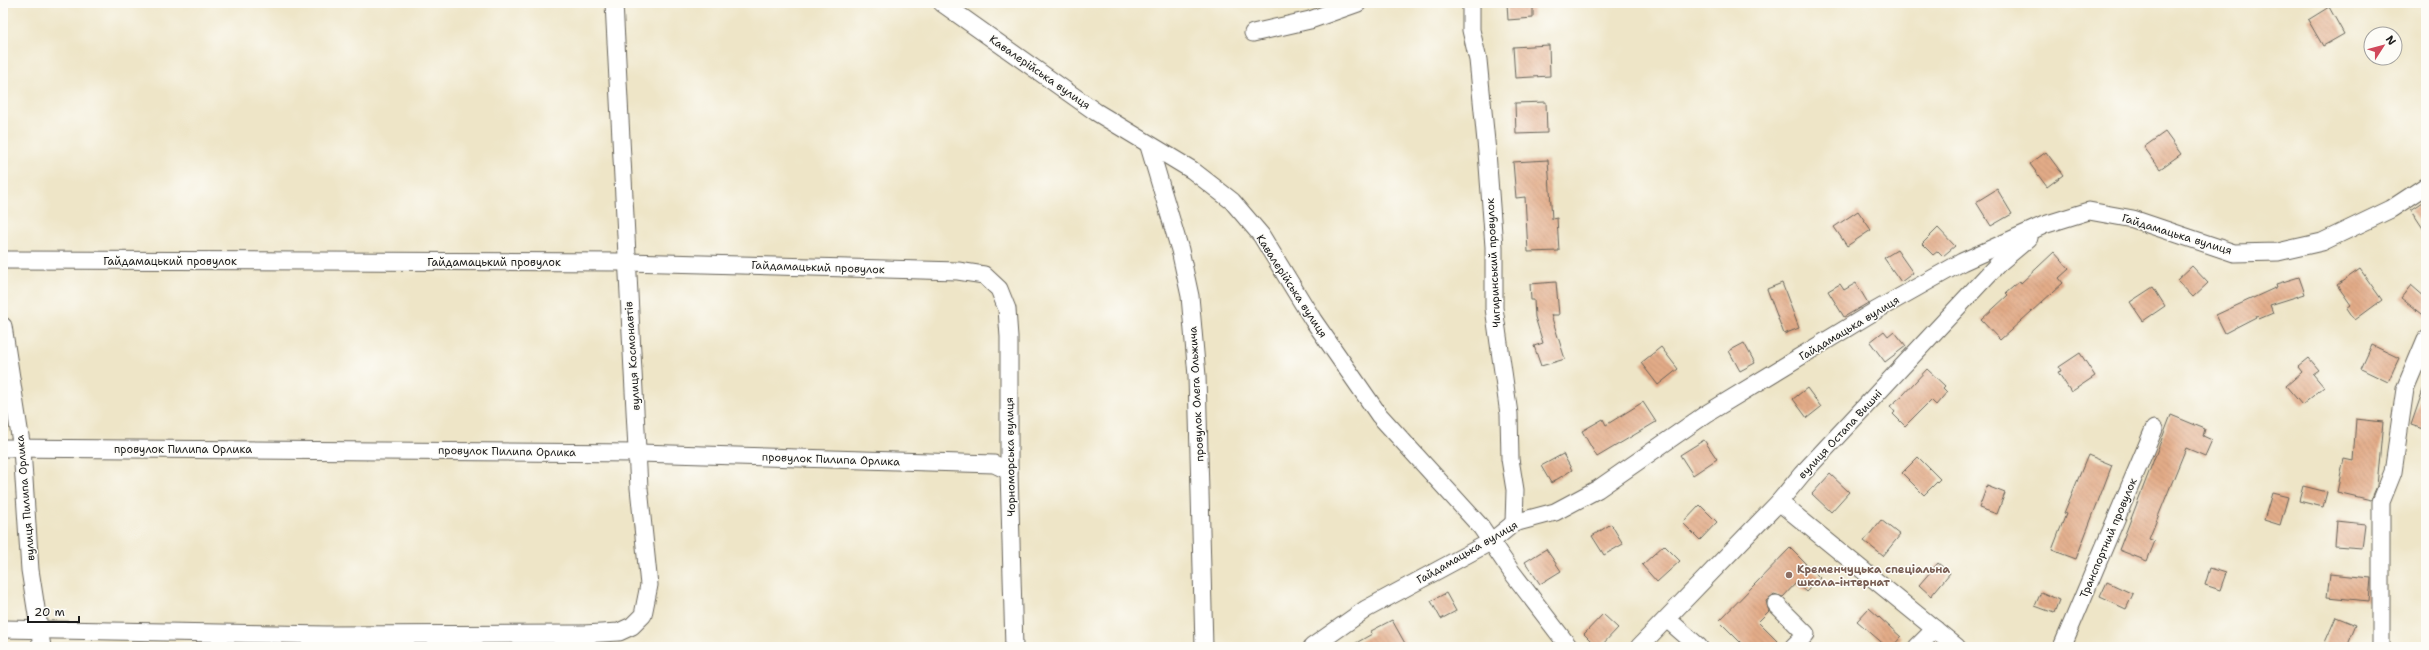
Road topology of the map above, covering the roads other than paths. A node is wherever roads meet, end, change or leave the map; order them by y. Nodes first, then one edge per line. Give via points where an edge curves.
1 (614, 3) edge
2 (942, 3) edge
3 (1358, 3) edge
4 (1471, 3) edge
5 (1253, 33) dead end
6 (1149, 146) junction
7 (2426, 186) edge
8 (2044, 225) junction
9 (3, 260) edge
10 (627, 262) junction
11 (984, 275) joint
12 (3, 326) edge
13 (2426, 339) edge
14 (2154, 428) dead end
15 (3, 448) edge
16 (22, 448) junction
17 (639, 453) junction
18 (1009, 471) junction
19 (1779, 502) junction
20 (1514, 523) junction
21 (1492, 541) junction
22 (1776, 604) dead end
23 (1667, 619) junction
24 (1935, 628) junction
25 (3, 629) edge
26 (41, 630) junction
27 (584, 634) junction
28 (42, 647) edge
29 (560, 647) edge
30 (1014, 647) edge
31 (1204, 647) edge
32 (1312, 647) edge
33 (1569, 647) edge
34 (1640, 647) edge
35 (1699, 647) edge
36 (1793, 647) edge
37 (1917, 647) edge
38 (1957, 647) edge
39 (2062, 647) edge
40 (2381, 647) edge

1 - 10 street, вулиця Космонавтів
2 - 6 street, Кавалерійська вулиця via 1096,112
3 - 5 street via 1310,20
4 - 20 street, Чигиринський провулок via 1471,30 1478,60 1487,152 1494,247 1494,308 1509,414 1510,459 1515,490
6 - 21 street, Кавалерійська вулиця via 1192,170 1232,201 1261,235 1313,320 1379,415
6 - 31 street, провулок Олега Ольжича via 1180,250 1190,296 1197,376
7 - 8 street, Гайдамацька вулиця via 2392,209 2322,242 2278,252 2234,253 2133,219 2089,211
8 - 19 street, вулиця Остапа Вишні via 1998,264 1802,474
8 - 20 street, Гайдамацька вулиця via 1962,262 1876,311 1706,414 1598,489 1555,512
9 - 10 street, Гайдамацький провулок
10 - 11 street, Гайдамацький провулок via 958,271
10 - 17 street, вулиця Космонавтів
11 - 18 street, Чорноморська вулиця via 999,289 1007,309
12 - 16 street, вулиця Пилипа Орлика
13 - 40 street via 2405,389 2393,472 2381,502
14 - 39 street, Транспортний провулок
15 - 16 street, провулок Пилипа Орлика
16 - 17 street, провулок Пилипа Орлика
16 - 26 street, вулиця Пилипа Орлика via 30,570
17 - 18 street, провулок Пилипа Орлика via 994,464
17 - 27 street, вулиця Космонавтів via 639,488 649,585 648,602 644,615 632,626 619,632
18 - 30 street, Чорноморська вулиця
19 - 23 street, вулиця Остапа Вишні
19 - 24 street
20 - 21 street, Гайдамацька вулиця
21 - 32 street, Гайдамацька вулиця via 1366,609
21 - 33 street, Кавалерійська вулиця via 1511,571
22 - 36 street via 1806,634
23 - 34 street, вулиця Остапа Вишні
23 - 35 street
24 - 37 street
24 - 38 street
25 - 26 street
26 - 27 street via 326,635
26 - 28 street, вулиця Пилипа Орлика
27 - 29 street, вулиця Космонавтів

